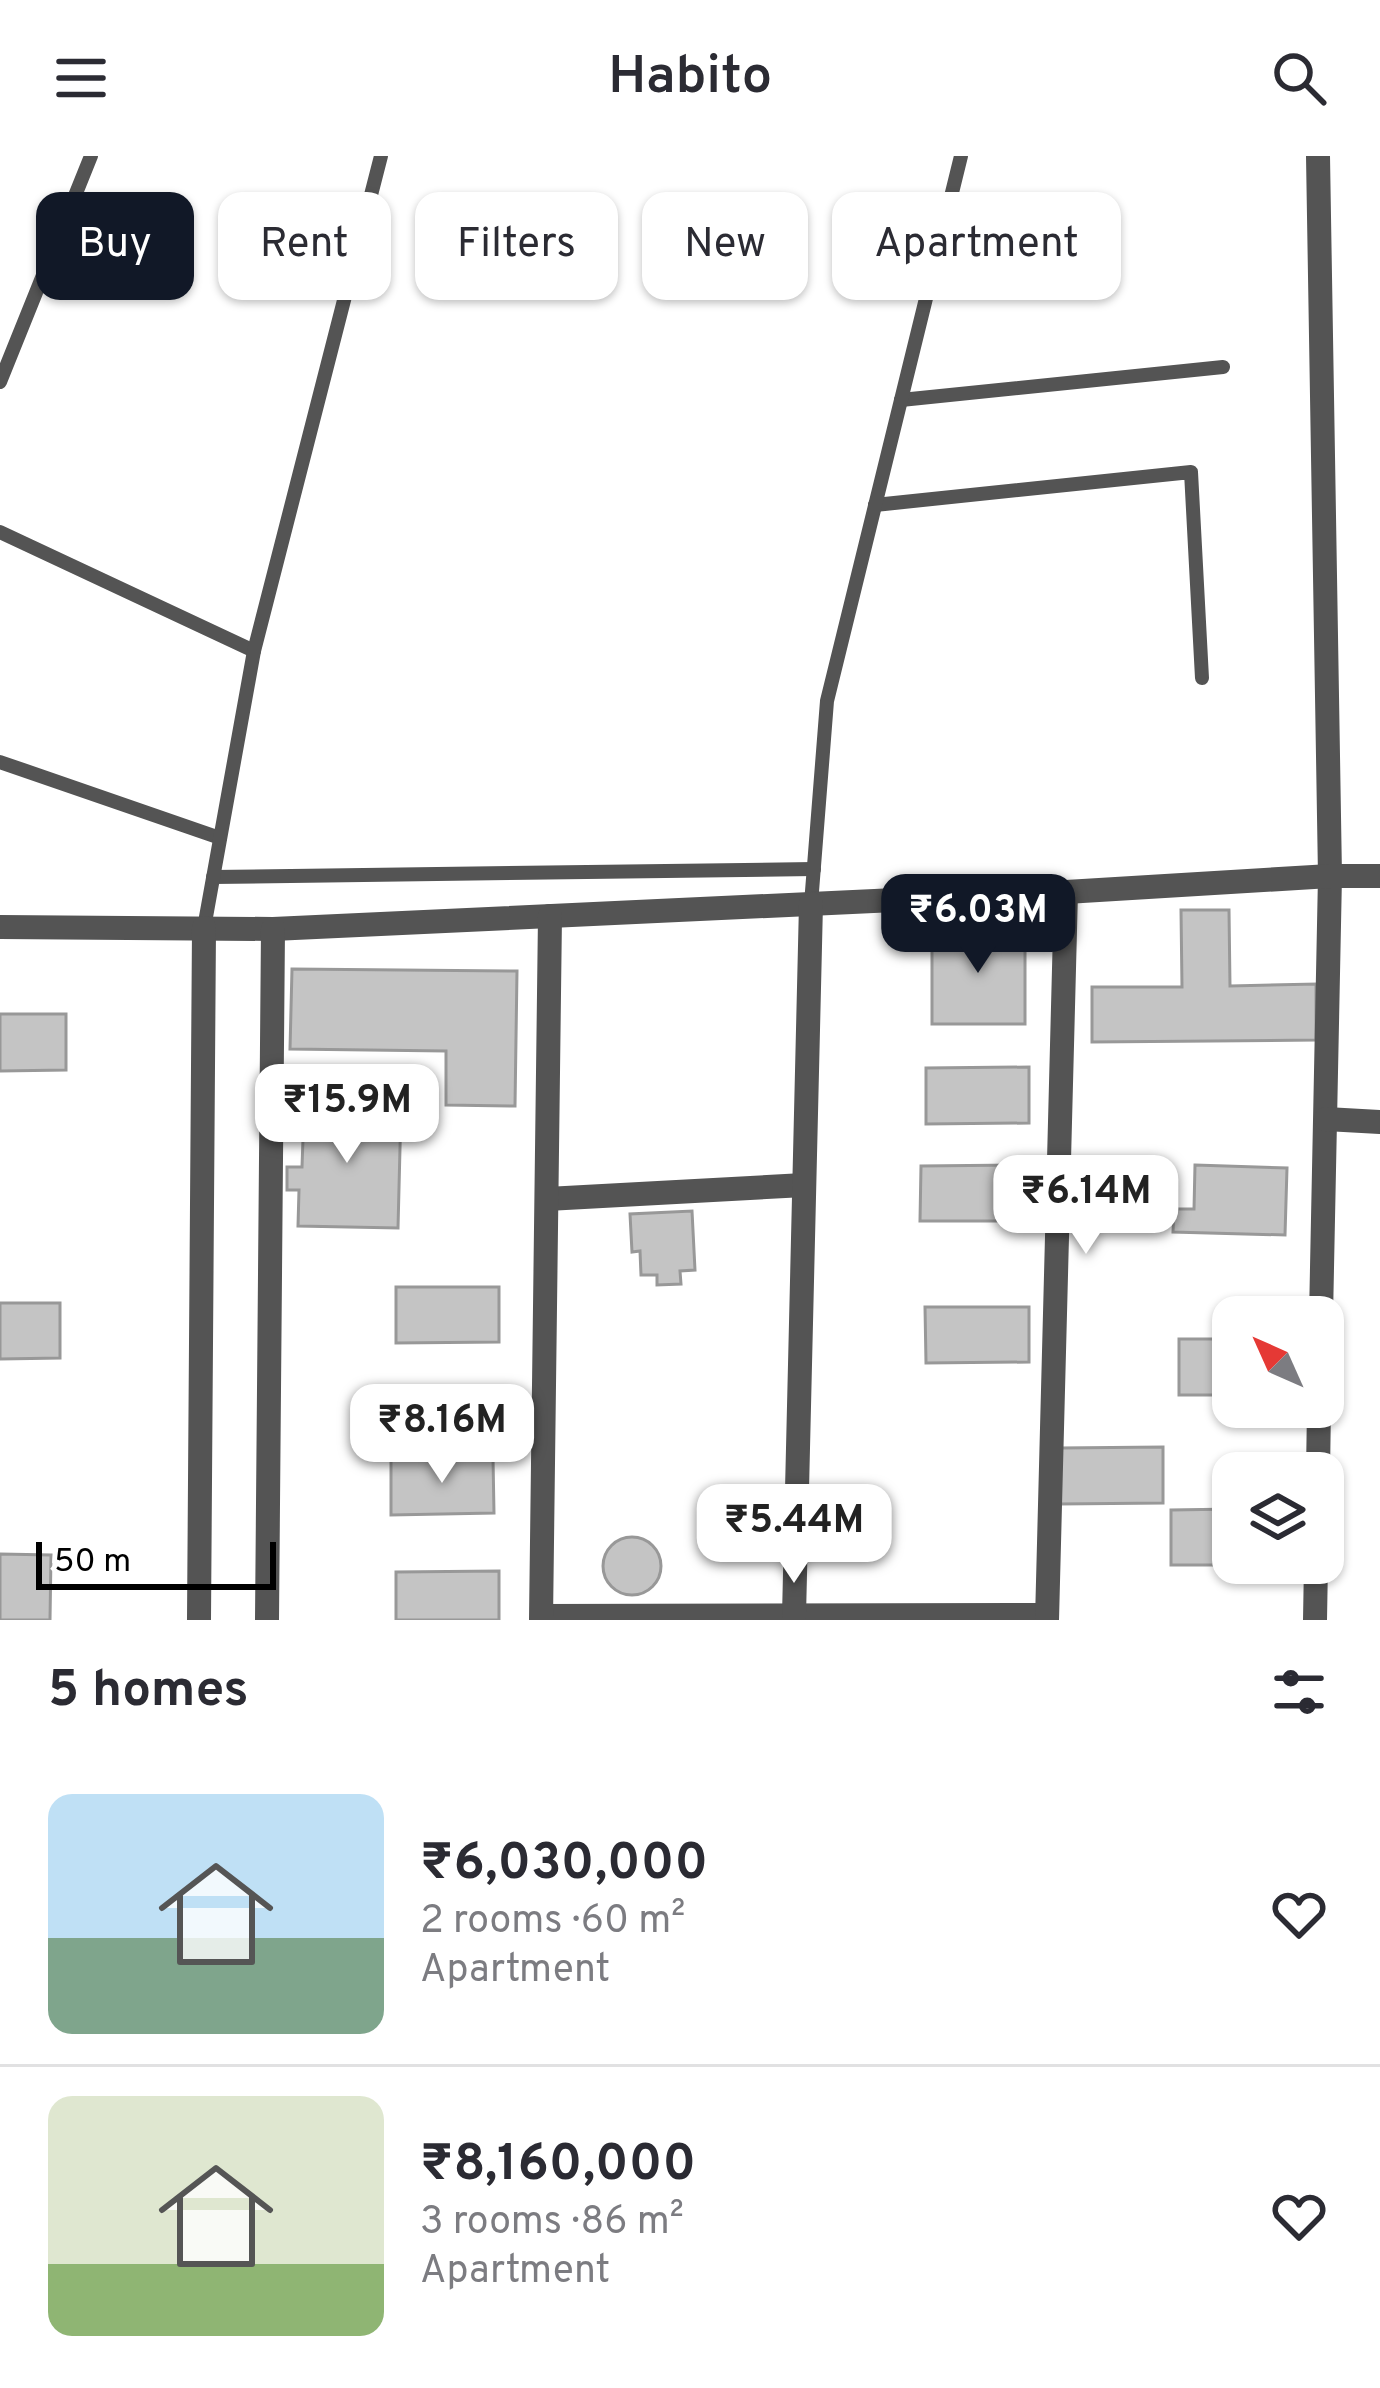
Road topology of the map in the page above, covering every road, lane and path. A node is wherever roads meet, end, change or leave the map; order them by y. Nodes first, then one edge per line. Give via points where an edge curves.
1 (92, 156) edge
2 (381, 156) edge
3 (961, 156) edge
4 (1318, 156) edge
5 (1223, 368) dead end
6 (0, 382) edge
7 (901, 400) junction
8 (875, 505) junction
9 (0, 532) edge
10 (254, 651) junction
11 (1202, 678) dead end
12 (0, 762) edge
13 (220, 838) junction
14 (814, 869) junction
15 (1330, 876) junction
16 (1380, 876) edge
17 (213, 877) junction
18 (1066, 892) junction
19 (811, 904) junction
20 (550, 916) junction
21 (0, 927) edge
22 (204, 928) junction
23 (273, 929) junction
24 (1326, 1119) junction
25 (1380, 1122) edge
26 (804, 1185) junction
27 (547, 1199) junction
28 (1322, 1296) edge
29 (1316, 1584) edge
30 (794, 1616) junction
31 (542, 1618) edge
32 (1047, 1618) edge
33 (199, 1620) edge
34 (267, 1620) edge
35 (1315, 1620) edge

1 - 6 lane
2 - 10 lane
3 - 7 lane
4 - 15 street
5 - 7 lane
7 - 8 lane
8 - 11 lane via 1191,472
8 - 14 lane via 827,700
9 - 10 lane
10 - 13 lane
12 - 13 lane
13 - 17 lane
14 - 17 lane
14 - 19 lane
15 - 16 street
15 - 18 street
15 - 24 street
17 - 22 lane
18 - 19 street
18 - 32 street
19 - 20 street
19 - 26 street
20 - 23 street
20 - 27 street
21 - 22 street
22 - 23 street
22 - 33 street
23 - 34 street
24 - 25 street
24 - 28 street
26 - 27 street
26 - 30 street
27 - 31 street
29 - 35 street
30 - 31 street
30 - 32 street

